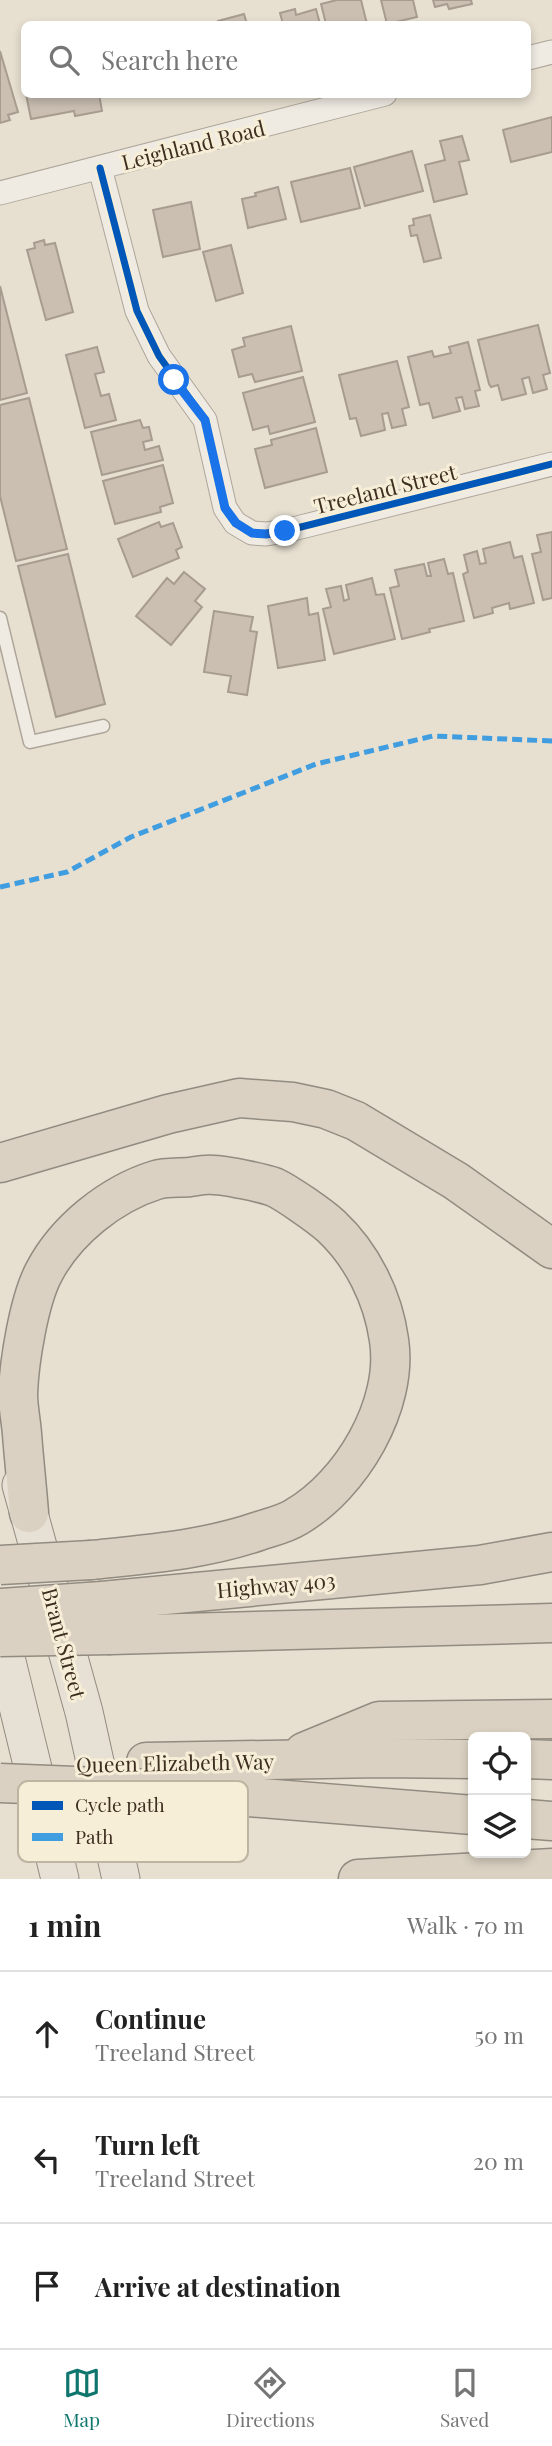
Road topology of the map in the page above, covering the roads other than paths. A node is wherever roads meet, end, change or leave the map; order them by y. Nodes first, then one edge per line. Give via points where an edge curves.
1 (552, 52) edge
2 (531, 57) edge
3 (369, 98) edge
4 (100, 167) junction
5 (0, 193) edge
6 (552, 464) edge
7 (0, 618) edge
8 (103, 726) dead end
9 (0, 1163) edge
10 (552, 1249) edge
11 (0, 1410) edge
12 (30, 1513) junction
13 (552, 1552) edge
14 (0, 1565) edge
15 (0, 1608) edge
16 (106, 1618) junction
17 (552, 1623) edge
18 (0, 1635) edge
19 (552, 1719) edge
20 (468, 1759) edge
21 (531, 1759) edge
22 (282, 1760) junction
23 (552, 1760) edge
24 (0, 1765) edge
25 (148, 1776) junction
26 (36, 1781) edge
27 (42, 1781) edge
28 (99, 1781) edge
29 (190, 1781) edge
30 (18, 1782) edge
31 (0, 1783) edge
32 (248, 1788) edge
33 (468, 1814) edge
34 (531, 1819) edge
35 (552, 1821) edge
36 (56, 1862) edge
37 (552, 1868) edge
38 (60, 1879) edge
39 (358, 1879) edge

1 - 2 street
3 - 4 street, Leighland Road
4 - 5 street, Leighland Road
4 - 6 street, Treeland Street via 137,311 159,356 205,420 225,508 236,523 252,533 285,531
7 - 8 lane via 30,742
9 - 10 highway via 239,1098 293,1102 356,1121 456,1181
11 - 12 main road, Brant Street
12 - 14 highway, bridge via 18,1394 27,1327 43,1273 82,1223 157,1180 213,1175 274,1187 328,1223 351,1246 381,1306 390,1342 388,1383 374,1431 349,1471 323,1496 295,1518 220,1544 91,1560
12 - 28 main road, Brant Street
13 - 16 highway, Highway 403
15 - 16 highway, Highway 403, bridge
16 - 17 highway
16 - 18 highway, bridge
18 - 26 main road
19 - 22 highway, Queen Elizabeth Way via 379,1721
20 - 22 highway
21 - 23 highway
22 - 25 highway, Queen Elizabeth Way
24 - 25 highway, Queen Elizabeth Way
25 - 27 highway, bridge
25 - 29 highway
30 - 31 highway, bridge
32 - 33 highway
34 - 35 highway
36 - 38 main road
37 - 39 highway

